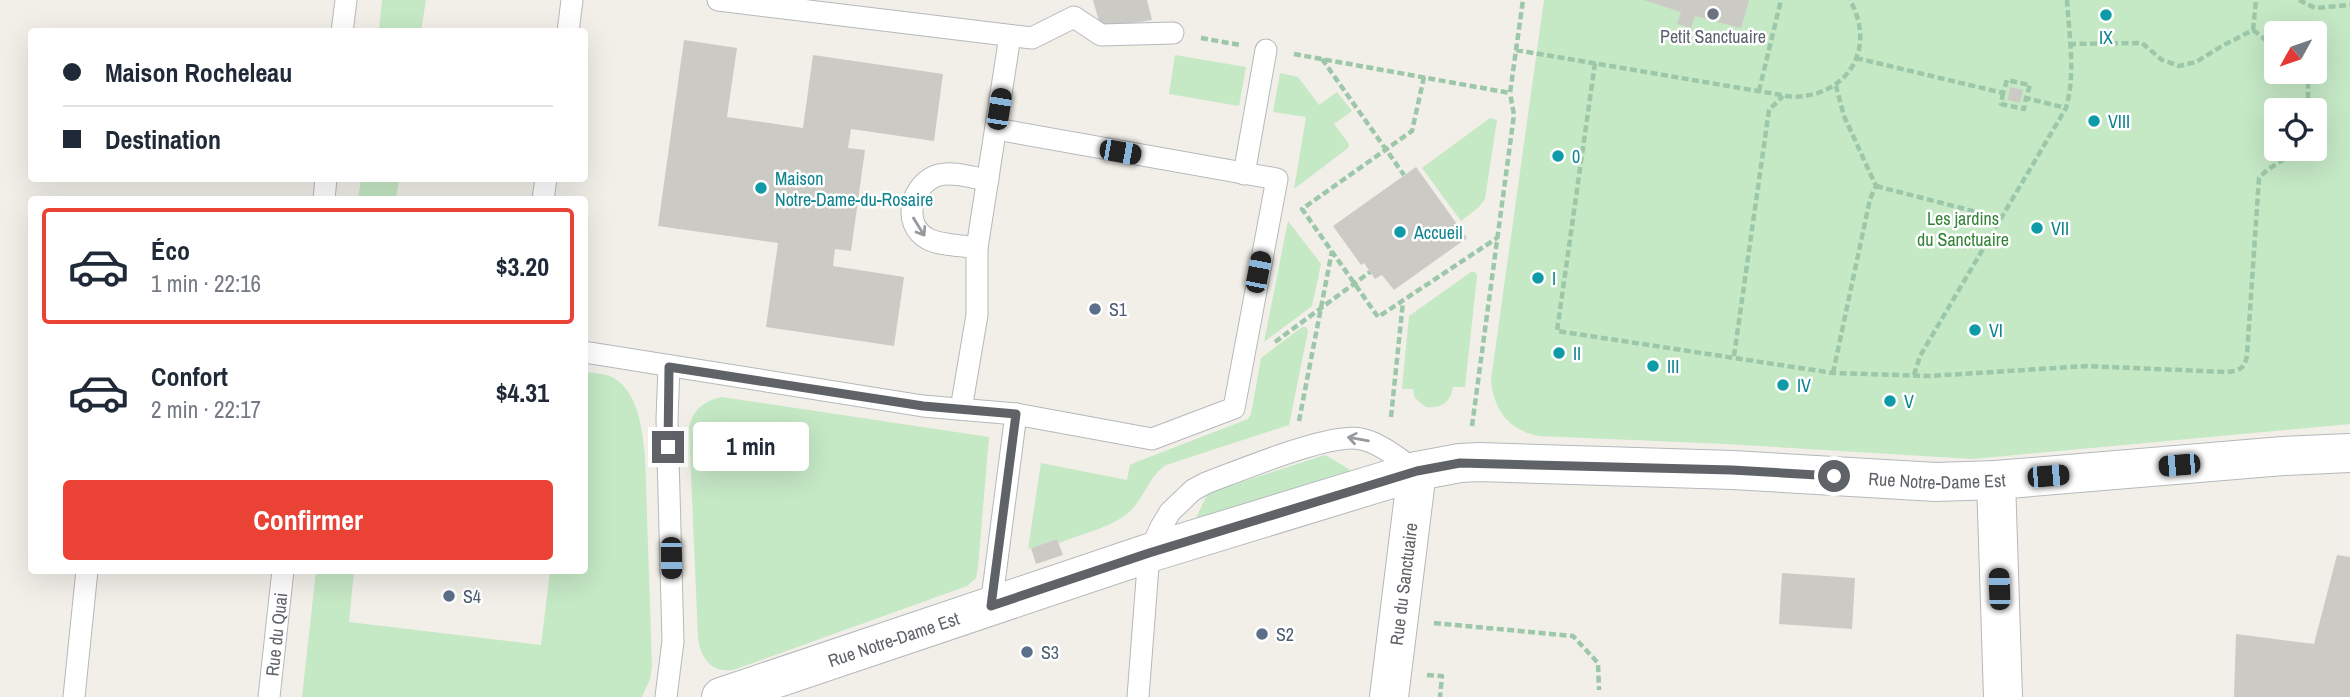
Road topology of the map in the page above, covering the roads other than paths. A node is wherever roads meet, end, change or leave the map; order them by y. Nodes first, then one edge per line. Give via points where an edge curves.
1 (346, 0) edge
2 (572, 0) edge
3 (718, 0) edge
4 (342, 28) edge
5 (568, 28) edge
6 (1173, 33) road end
7 (1010, 36) junction
8 (1266, 50) road end
9 (996, 130) junction
10 (1244, 174) junction
11 (988, 180) junction
12 (977, 248) junction
13 (588, 353) edge
14 (669, 367) junction
15 (961, 409) junction
16 (1016, 414) junction
17 (2350, 453) edge
18 (1417, 471) junction
19 (1996, 480) junction
20 (1149, 553) junction
21 (87, 574) edge
22 (283, 574) edge
23 (991, 606) junction
24 (74, 697) edge
25 (269, 697) edge
26 (666, 697) edge
27 (720, 697) edge
28 (1138, 697) edge
29 (1389, 697) edge
30 (2003, 697) edge

1 - 4 lane
2 - 5 lane
3 - 7 lane
6 - 7 lane via 1101,35 1074,18 1032,38
7 - 9 lane
8 - 10 lane
9 - 10 lane
9 - 11 lane
10 - 16 lane via 1277,179 1234,408 1152,439
11 - 12 lane
11 -> 12 lane via 938,175 922,184 913,201 914,220 924,236
12 - 15 lane via 977,315
13 - 14 lane
14 - 15 lane
14 - 26 lane via 673,641
15 - 16 lane
16 - 23 lane
17 - 19 street, Rue Notre-Dame Est
18 - 19 street, Rue Notre-Dame Est via 1468,462 1936,482
18 - 20 street, Rue Notre-Dame Est
18 -> 20 lane via 1371,442 1346,437 1322,443 1193,490 1170,512
18 - 29 street, Rue du Sanctuaire
19 - 30 street
20 - 23 street, Rue Notre-Dame Est
20 - 28 lane
21 - 24 lane
22 - 25 lane, Rue du Quai
23 - 27 street, Rue Notre-Dame Est

